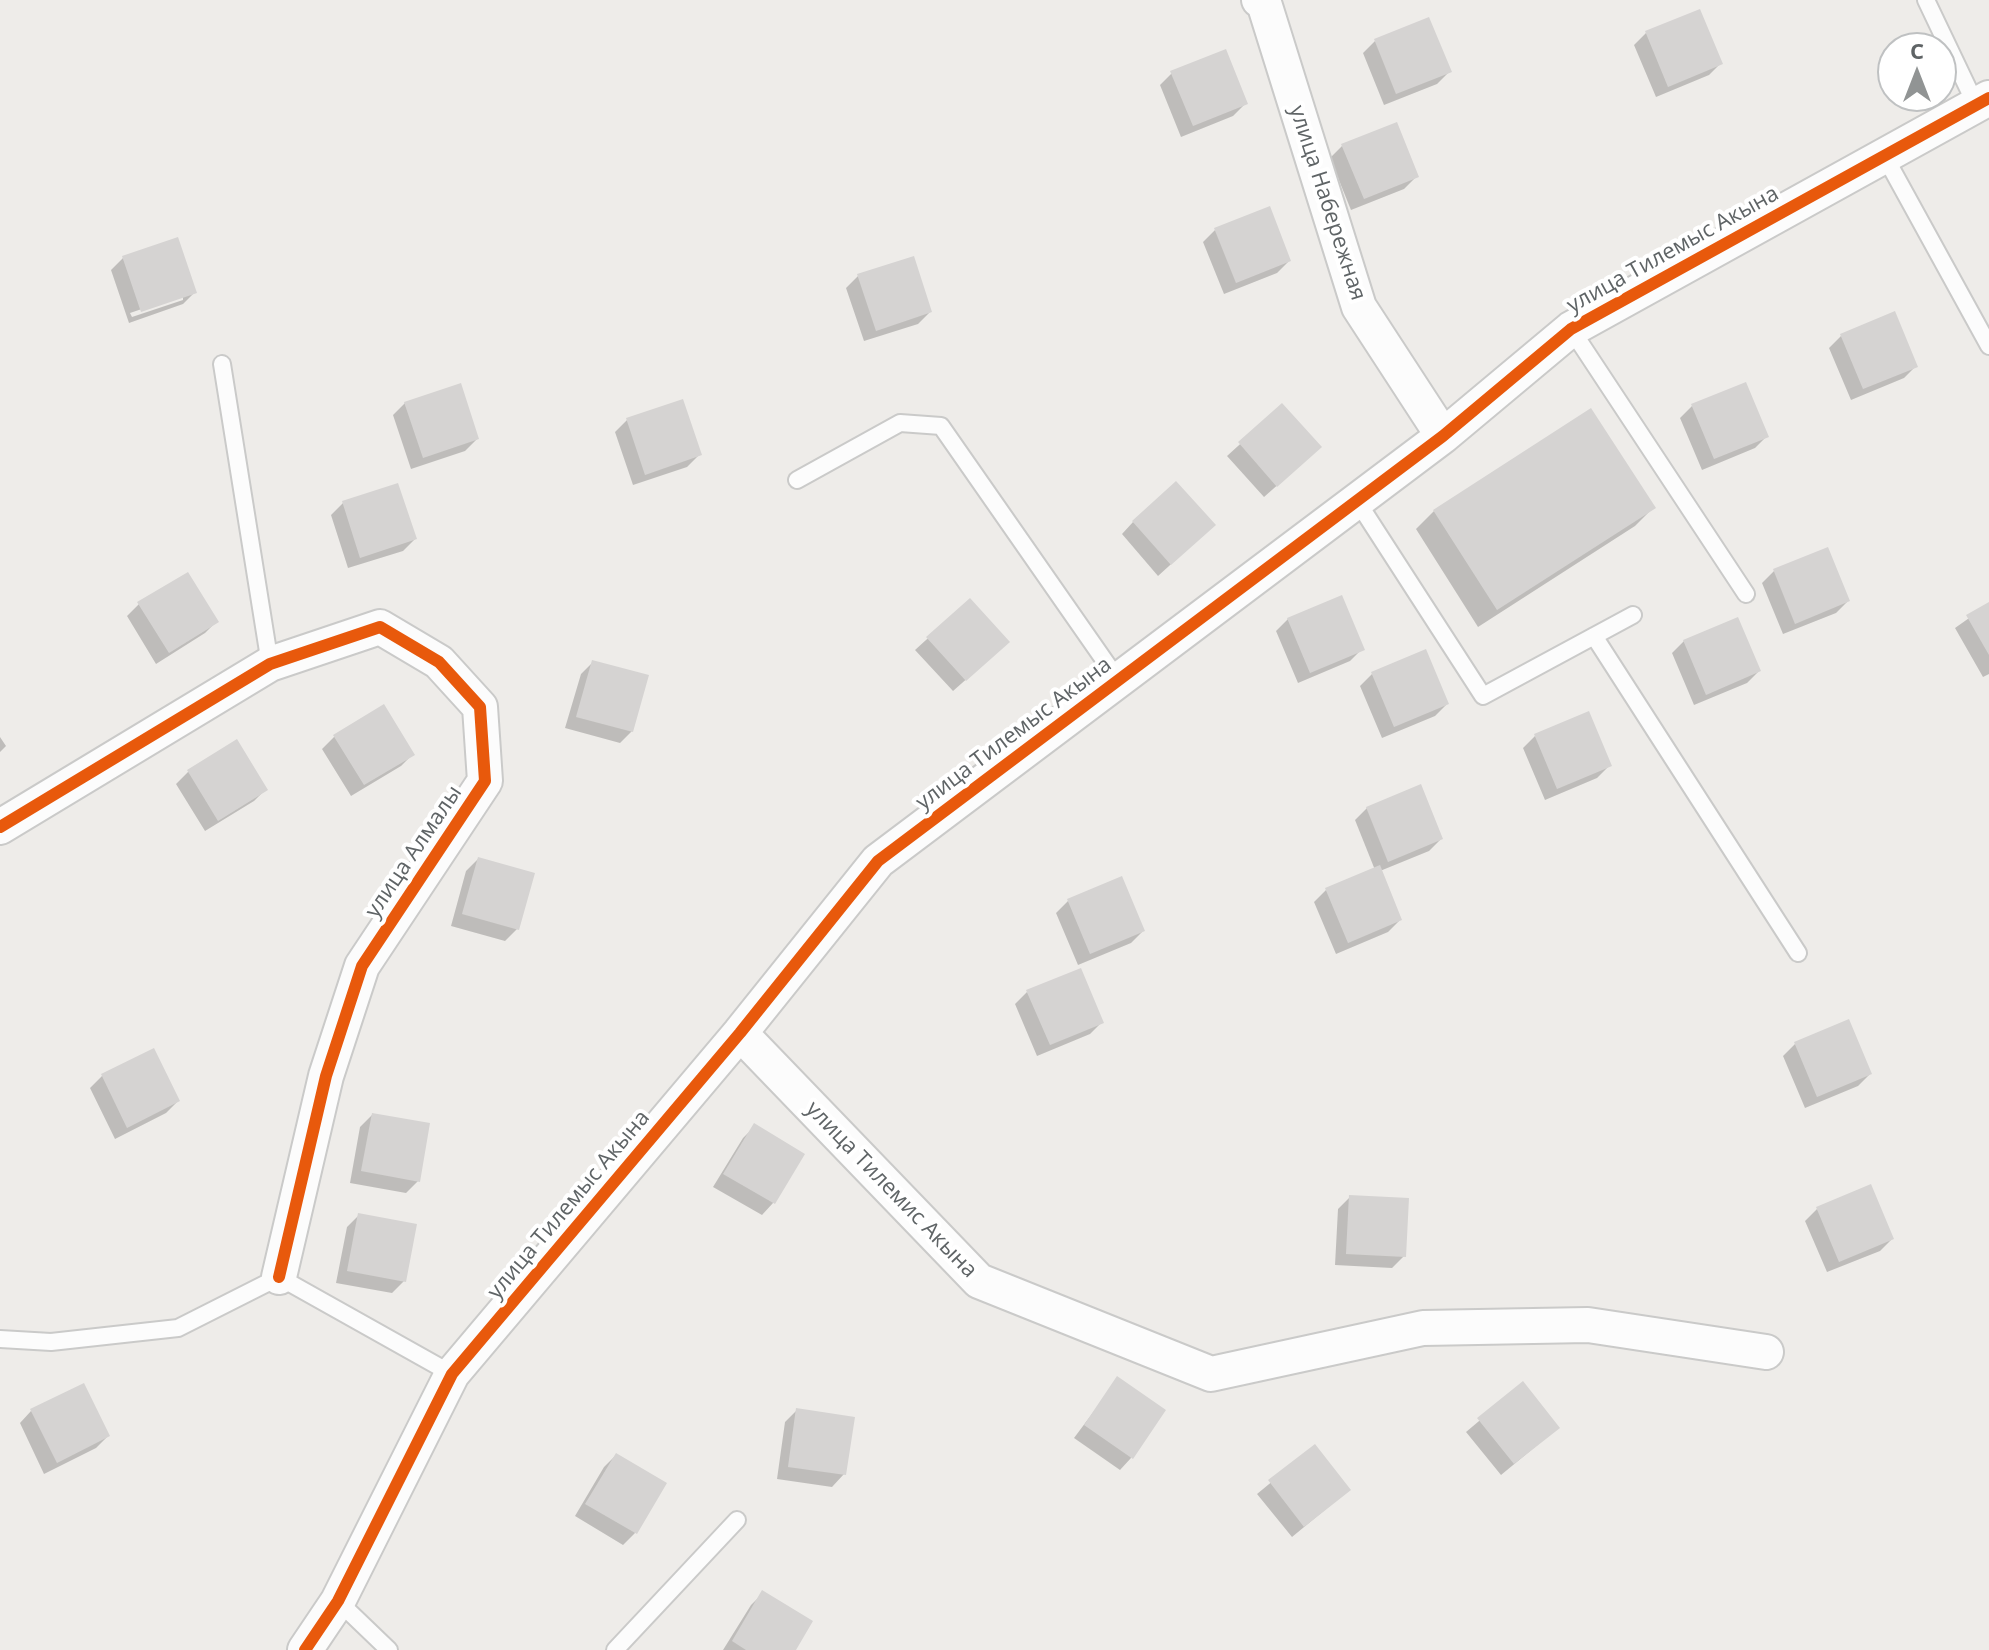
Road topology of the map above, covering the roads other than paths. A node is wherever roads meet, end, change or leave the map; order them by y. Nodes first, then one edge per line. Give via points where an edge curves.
1 (1259, 0) edge
2 (1926, 0) edge
3 (1983, 102) edge
4 (1884, 155) junction
5 (1571, 329) junction
6 (1989, 346) edge
7 (222, 364) dead end
8 (1443, 436) junction
9 (797, 480) dead end
10 (1357, 501) junction
11 (1746, 594) dead end
12 (1633, 615) dead end
13 (1594, 636) junction
14 (270, 664) junction
15 (1118, 680) junction
16 (0, 827) edge
17 (1798, 953) dead end
18 (740, 1033) junction
19 (279, 1277) junction
20 (0, 1339) edge
21 (1766, 1352) dead end
22 (452, 1374) junction
23 (737, 1520) dead end
24 (338, 1601) junction
25 (305, 1650) edge
26 (389, 1650) edge
27 (615, 1650) edge

1 - 8 street, улица Набережная via 1359,307
2 - 3 lane
3 - 4 street, улица Тилемыс Акына
4 - 5 street, улица Тилемыс Акына
4 - 6 lane
5 - 8 street, улица Тилемыс Акына
5 - 11 lane
7 - 14 lane
8 - 10 street, улица Тилемыс Акына
9 - 15 lane via 900,423 941,426
10 - 13 lane via 1483,696
10 - 15 street, улица Тилемыс Акына
12 - 13 lane
13 - 17 lane
14 - 16 street, улица Алмалы
14 - 19 street, улица Алмалы via 380,627 439,662 480,707 485,781 362,966 326,1076
15 - 18 street, улица Тилемыс Акына via 878,861
18 - 21 street, улица Тилемис Акына via 979,1281 1211,1374 1423,1328 1588,1325
18 - 22 street, улица Тилемыс Акына
19 - 20 lane via 178,1328 51,1342
19 - 22 lane
22 - 24 street, улица Тилемыс Акына
23 - 27 lane
24 - 25 street, улица Тилемыс Акына
24 - 26 lane

